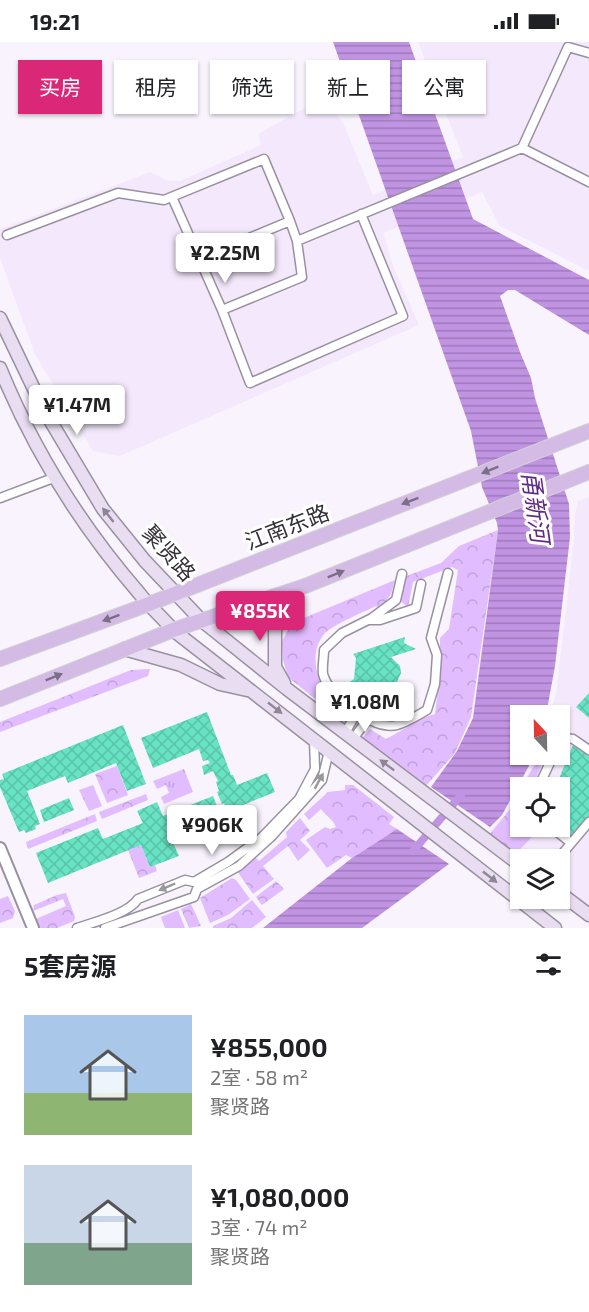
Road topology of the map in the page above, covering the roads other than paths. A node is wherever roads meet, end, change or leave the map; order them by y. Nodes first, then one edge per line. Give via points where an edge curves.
1 (589, 53) edge
2 (522, 148) junction
3 (589, 182) edge
4 (172, 197) junction
5 (361, 214) junction
6 (290, 220) junction
7 (7, 235) dead end
8 (297, 241) junction
9 (200, 259) junction
10 (222, 310) junction
11 (0, 318) edge
12 (0, 368) edge
13 (586, 432) edge
14 (589, 472) edge
15 (56, 477) junction
16 (0, 498) edge
17 (448, 573) dead end
18 (402, 574) dead end
19 (421, 584) dead end
20 (287, 592) junction
21 (176, 593) junction
22 (149, 604) junction
23 (201, 620) junction
24 (367, 621) junction
25 (173, 630) junction
26 (124, 649) junction
27 (0, 659) edge
28 (287, 689) junction
29 (253, 692) junction
30 (0, 699) edge
31 (357, 712) junction
32 (367, 720) junction
33 (349, 736) junction
34 (570, 739) edge
35 (315, 740) junction
36 (589, 750) edge
37 (333, 754) junction
38 (589, 822) edge
39 (564, 837) edge
40 (571, 843) junction
41 (0, 848) edge
42 (566, 849) edge
43 (510, 858) edge
44 (0, 859) edge
45 (570, 901) edge
46 (589, 915) edge
47 (31, 928) edge
48 (77, 928) edge
49 (105, 928) edge
50 (555, 928) edge

1 - 2 street via 568,47
2 - 3 street
2 - 5 street
4 - 6 street via 264,159
4 - 7 street via 164,200 118,193
4 - 9 street
5 - 8 street
5 - 10 street via 403,316 250,383
6 - 8 street
6 - 9 street
8 - 10 street via 302,277
9 - 10 street
21 -> 11 main road, 聚贤路 via 103,509 44,410
12 - 15 main road, 聚贤路 via 11,396
13 -> 21 main road, 江南东路
20 -> 14 main road
15 - 16 street
15 - 22 main road, 聚贤路 via 80,516
17 - 32 street via 431,638 437,655 436,674 427,710 395,725
18 - 24 street via 396,600
19 - 24 street via 416,608
20 - 23 main road
20 - 28 main road via 275,630 275,667
21 - 22 main road, 江南东路
21 - 23 main road, 聚贤路
22 - 25 main road, 聚贤路
22 -> 27 main road, 江南东路
23 - 25 main road
23 - 28 main road, 聚贤路
24 - 31 street via 342,633 324,650 323,675 346,706
25 - 26 main road
25 - 29 main road, 聚贤路
26 - 29 main road
30 -> 26 main road
28 - 33 main road, 聚贤路
29 -> 35 main road, 聚贤路
31 - 32 street
31 - 33 street
32 - 33 street
43 -> 33 main road, 聚贤路
34 - 36 street
35 - 37 main road, 聚贤路
35 -> 48 street via 315,770 299,799 261,837 194,882 185,880 138,899 134,906
49 -> 37 street via 194,897 197,889 239,866 322,780
37 -> 50 main road
38 - 40 street
39 - 40 street
40 - 42 street
41 - 47 street
44 - 47 street
45 - 46 main road

